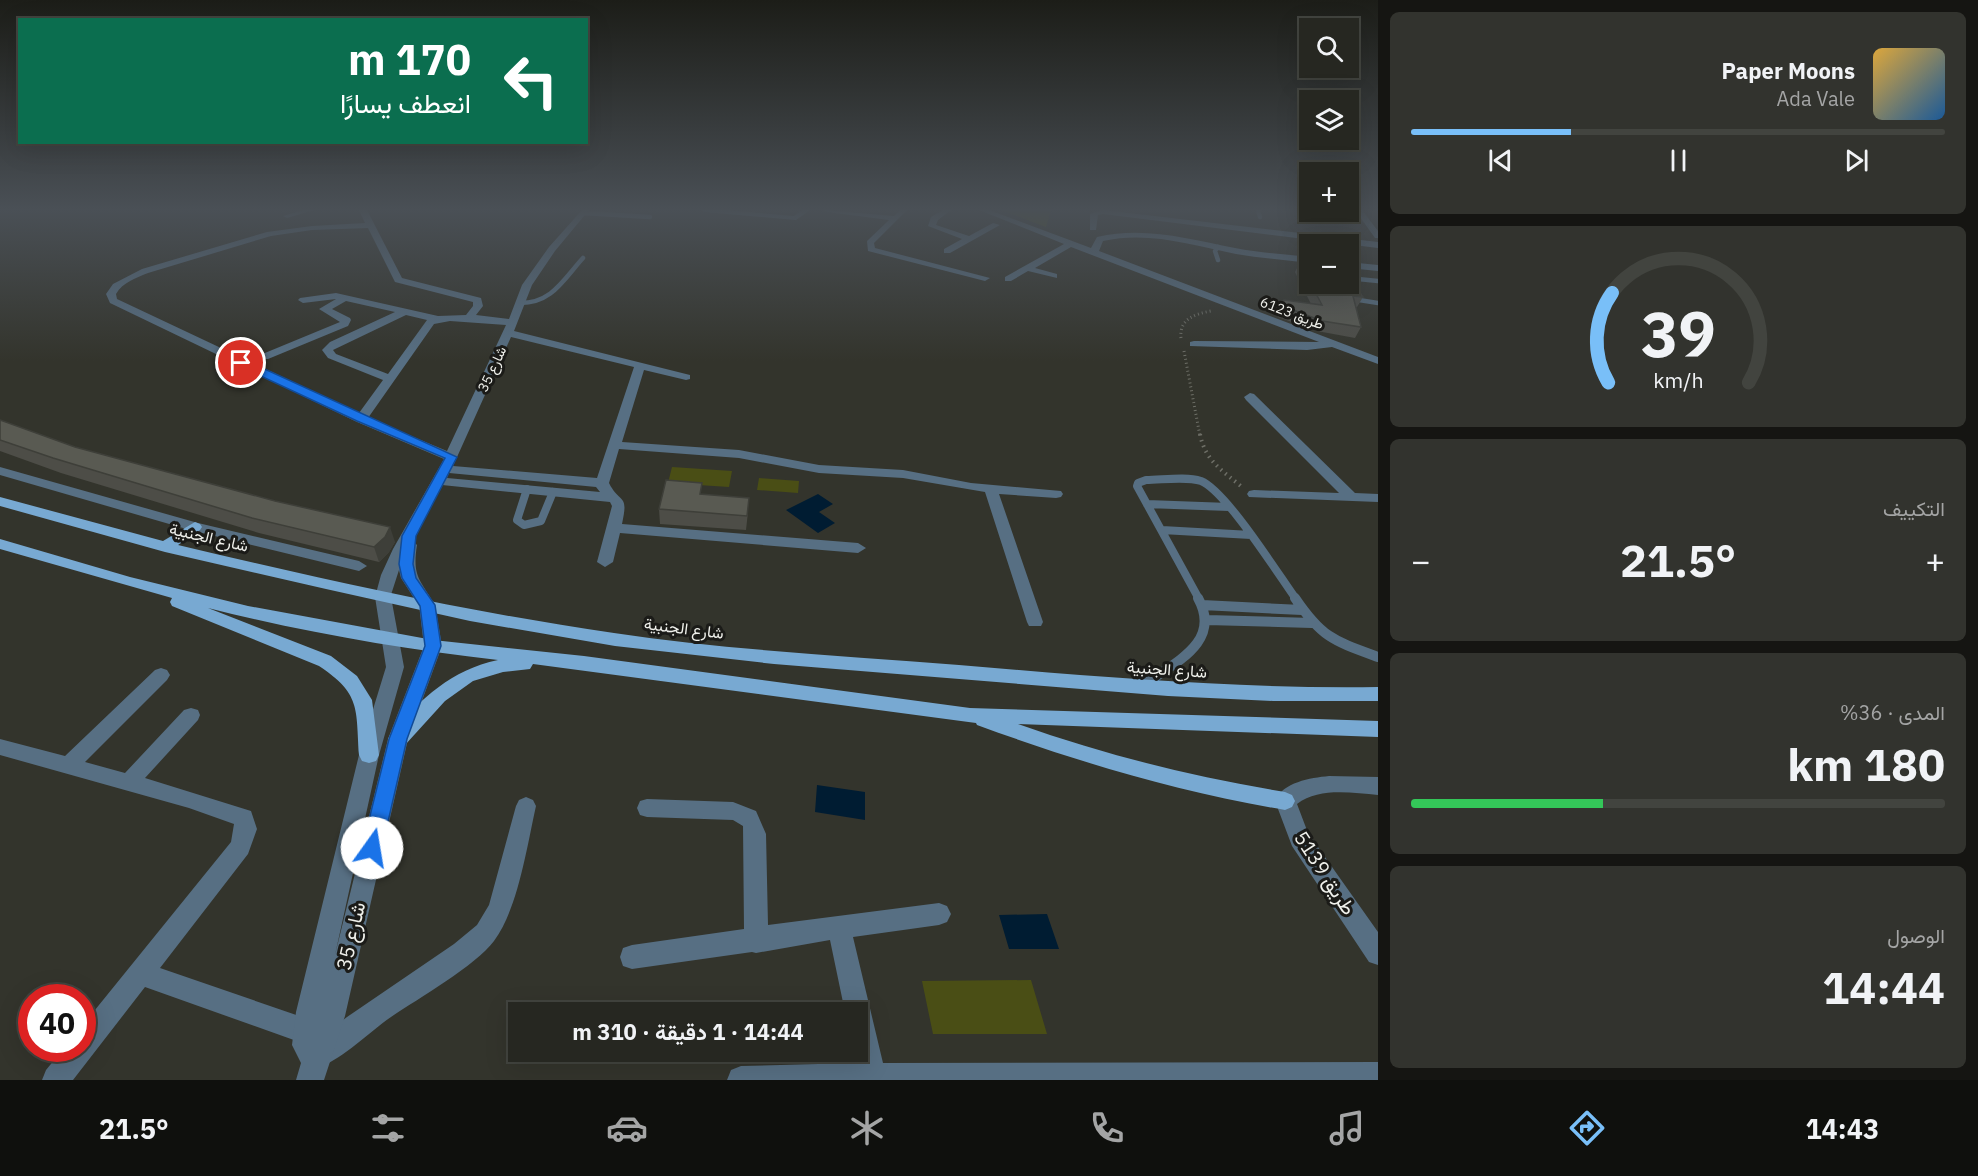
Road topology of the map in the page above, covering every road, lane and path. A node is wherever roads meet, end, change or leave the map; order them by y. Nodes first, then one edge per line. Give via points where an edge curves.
1 (180, 260) edge
2 (388, 260) edge
3 (543, 260) edge
4 (581, 260) edge
5 (912, 260) edge
6 (1040, 260) edge
7 (1116, 260) edge
8 (1359, 266) edge
9 (1026, 268) junction
10 (1378, 268) edge
11 (1054, 276) dead end
12 (985, 278) dead end
13 (1008, 279) dead end
14 (1359, 279) edge
15 (1378, 281) edge
16 (1354, 294) edge
17 (345, 298) junction
18 (303, 300) dead end
19 (520, 303) junction
20 (1378, 303) edge
21 (1244, 309) junction
22 (406, 311) junction
23 (468, 318) junction
24 (437, 319) junction
25 (512, 324) junction
26 (1194, 344) dead end
27 (1333, 344) junction
28 (264, 357) dead end
29 (1378, 361) edge
30 (640, 366) junction
31 (686, 377) dead end
32 (389, 378) junction
33 (1250, 397) dead end
34 (361, 419) junction
35 (613, 445) junction
36 (445, 469) junction
37 (0, 471) edge
38 (530, 483) junction
39 (602, 483) junction
40 (555, 485) junction
41 (991, 489) junction
42 (1056, 494) dead end
43 (1254, 494) joint
44 (616, 498) junction
45 (1352, 498) junction
46 (1378, 498) edge
47 (0, 501) edge
48 (1147, 504) junction
49 (1229, 507) junction
50 (195, 527) junction
51 (614, 528) junction
52 (1162, 530) junction
53 (1251, 535) junction
54 (409, 536) junction
55 (0, 544) edge
56 (165, 547) junction
57 (858, 548) dead end
58 (605, 562) dead end
59 (359, 566) dead end
60 (128, 582) junction
61 (384, 597) junction
62 (427, 605) junction
63 (1202, 605) junction
64 (1302, 610) junction
65 (1207, 620) junction
66 (1035, 622) dead end
67 (1312, 623) junction
68 (390, 638) junction
69 (433, 646) junction
70 (1378, 657) edge
71 (584, 663) junction
72 (161, 675) dead end
73 (1141, 687) junction
74 (1378, 693) edge
75 (970, 715) junction
76 (191, 716) dead end
77 (1378, 729) edge
78 (398, 739) junction
79 (0, 747) edge
80 (369, 755) junction
81 (69, 765) junction
82 (129, 782) junction
83 (1378, 786) edge
84 (1285, 801) junction
85 (526, 806) dead end
86 (647, 808) dead end
87 (939, 914) dead end
88 (839, 926) junction
89 (756, 941) junction
90 (1378, 953) edge
91 (632, 957) dead end
92 (141, 973) junction
93 (855, 1002) edge
94 (96, 1030) edge
95 (305, 1031) junction
96 (868, 1055) edge
97 (71, 1062) edge
98 (312, 1070) edge
99 (1378, 1075) edge
100 (873, 1076) junction
101 (1155, 1078) edge
102 (56, 1080) edge
103 (741, 1080) edge

1 - 34 street via 126,279 111,294 113,301
2 - 23 street via 398,280 478,300
3 - 19 street, شارع 35
4 - 19 lane via 549,297
5 - 12 street
6 - 9 street
7 - 21 street, طريق 6123
8 - 10 street
9 - 11 street
9 - 13 street
14 - 15 lane
16 - 20 lane via 1359,300
17 - 18 street
17 - 22 street
17 - 28 street via 324,309 346,320 344,324
19 - 25 street, شارع 35
21 - 27 street, طريق 6123
21 - 43 path via 1202,312 1190,317 1180,330 1203,449 1216,465
22 - 24 street
22 - 32 street via 327,350 332,356
23 - 24 street
23 - 25 street
24 - 32 street via 428,323
25 - 30 street
25 - 36 street, شارع 35
26 - 27 street
27 - 29 street, طريق 6123
30 - 31 street
30 - 35 street
32 - 34 street
33 - 45 street
34 - 36 street
35 - 39 street
35 - 41 street via 739,454 807,468 903,474
36 - 38 street
36 - 54 street, شارع 35
37 - 50 street
38 - 40 street
38 - 40 lane via 517,520 524,525 541,521
39 - 40 street
39 - 44 street
40 - 44 street
41 - 42 street
41 - 66 street
43 - 45 street
44 - 51 street via 619,506
45 - 46 street
47 - 56 main road, شارع الجنبية
48 - 49 lane
48 - 49 lane via 1137,486 1141,481 1191,480 1212,486
48 - 52 lane
49 - 53 lane
50 - 56 main road
50 - 59 street
51 - 57 street
51 - 58 street
52 - 53 lane
52 - 63 lane
53 - 64 lane
54 - 61 street, شارع 35 via 389,575
54 - 62 street, شارع 35 via 409,578
55 - 60 main road
56 - 61 main road, شارع الجنبية
60 - 68 main road via 248,612
60 - 80 main road via 325,661 343,672 363,695
61 - 62 main road, شارع الجنبية
61 - 68 street, شارع 35
62 - 69 street, شارع 35
62 - 73 main road, شارع الجنبية via 549,629 703,651
63 - 64 lane
63 - 65 lane
64 - 67 lane
65 - 67 lane
65 - 73 lane via 1197,645
67 - 70 lane via 1336,642
68 - 69 main road
68 - 80 street, شارع 35 via 395,667
69 - 71 main road
69 - 78 street, شارع 35
71 - 75 main road
71 - 78 main road via 483,668 462,677 434,699
72 - 81 street
73 - 74 main road, شارع الجنبية via 1311,695
75 - 77 main road
75 - 84 main road via 1128,769 1216,790
76 - 82 street
78 - 98 street, شارع 35 via 332,1016
79 - 81 street
80 - 95 street, شارع 35
81 - 82 street
82 - 92 street via 244,818 246,829 240,848
83 - 84 street via 1316,785
84 - 90 street, طريق 5139 via 1300,839
85 - 98 street via 499,909 485,933 464,953 356,1026
86 - 89 street via 732,811 750,817 755,834
87 - 88 street
88 - 89 street
88 - 93 street
89 - 91 street
92 - 94 street
92 - 95 street
95 - 98 street, شارع 35
96 - 100 street
97 - 102 street
99 - 101 street
100 - 101 street
100 - 103 street

